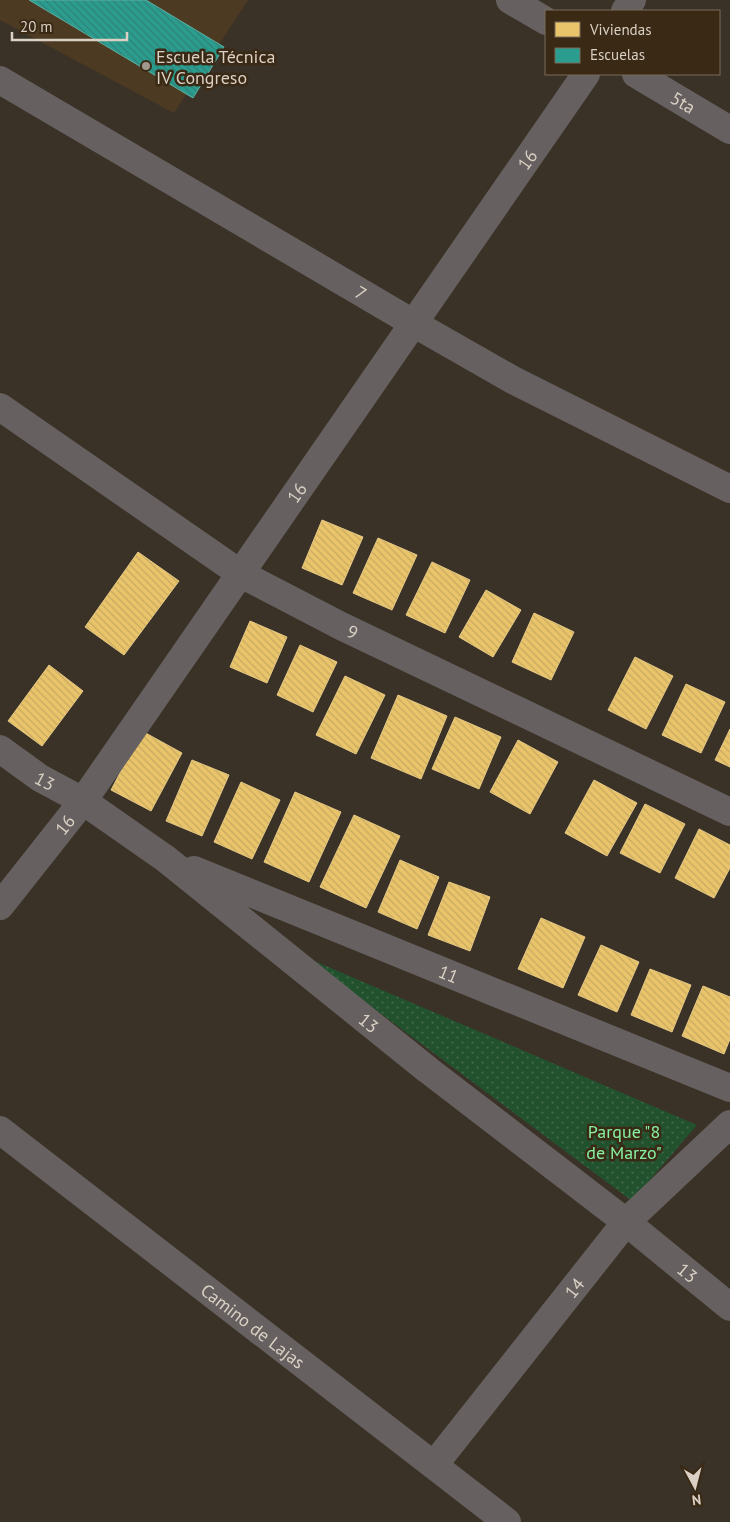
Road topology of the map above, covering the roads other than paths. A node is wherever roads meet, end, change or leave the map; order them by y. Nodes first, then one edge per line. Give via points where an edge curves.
1 (510, 0) edge
2 (545, 20) edge
3 (585, 75) edge
4 (638, 75) edge
5 (0, 80) edge
6 (730, 130) edge
7 (413, 323) junction
8 (0, 407) edge
9 (730, 490) edge
10 (241, 574) junction
11 (0, 749) edge
12 (83, 801) junction
13 (730, 812) edge
14 (166, 859) junction
15 (0, 906) edge
16 (730, 1088) edge
17 (730, 1124) edge
18 (0, 1130) edge
19 (626, 1222) junction
20 (730, 1307) edge
21 (434, 1465) junction
22 (507, 1522) edge

1 - 2 street
3 - 7 street, 16
4 - 6 street, 5ta
5 - 7 street, 7
7 - 9 street, 7 via 513,380
7 - 10 street, 16
8 - 10 street, 9
10 - 12 street, 16
10 - 13 street, 9 via 350,630
11 - 12 street, 13 via 40,778
12 - 14 street, 13
12 - 15 street, 16
14 - 16 street, 11
14 - 19 street, 13 via 428,1070
17 - 19 street, 14
18 - 21 street, Camino de Lajas
19 - 20 street, 13
19 - 21 street, 14
21 - 22 street, Camino de Lajas

